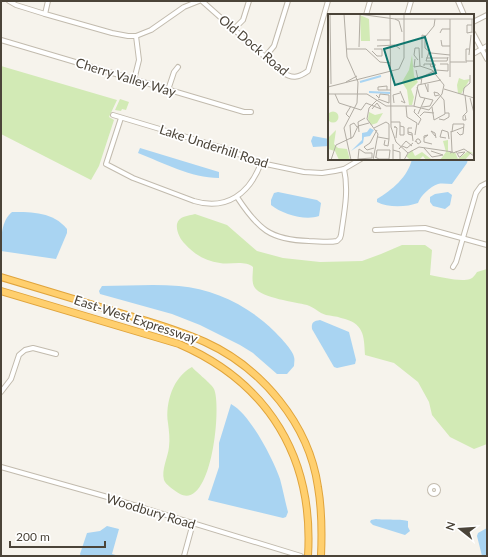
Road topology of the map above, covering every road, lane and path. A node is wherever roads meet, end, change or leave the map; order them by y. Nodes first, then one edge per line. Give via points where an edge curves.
1 (9, 1) edge
2 (48, 1) edge
3 (198, 1) edge
4 (202, 1) edge
5 (249, 1) edge
6 (288, 1) edge
7 (328, 1) edge
8 (370, 1) edge
9 (411, 1) edge
10 (458, 1) edge
11 (45, 14) junction
12 (366, 14) edge
13 (407, 14) edge
14 (464, 14) edge
15 (487, 15) edge
16 (474, 22) edge
17 (234, 29) junction
18 (474, 35) edge
19 (136, 36) junction
20 (1, 40) edge
21 (487, 46) edge
22 (482, 49) junction
23 (474, 53) edge
24 (265, 57) junction
25 (487, 59) edge
26 (178, 67) dead end
27 (134, 80) junction
28 (168, 90) junction
29 (251, 112) dead end
30 (113, 115) dead end
31 (121, 118) junction
32 (359, 160) edge
33 (261, 163) junction
34 (344, 169) junction
35 (487, 183) edge
36 (237, 197) junction
37 (375, 230) dead end
38 (463, 238) junction
39 (487, 245) edge
40 (453, 267) dead end
41 (1, 277) edge
42 (1, 291) edge
43 (56, 354) dead end
44 (1, 392) edge
45 (1, 467) edge
46 (193, 523) junction
47 (184, 556) edge
48 (300, 556) edge
49 (308, 556) edge
50 (321, 556) edge

1 - 11 street
2 - 11 street
3 - 19 street via 151,30
4 - 17 street, Old Dock Road
5 - 17 street via 243,20
6 - 24 street via 274,46
7 - 24 street, Old Dock Road via 308,71 295,78 289,77
8 - 12 street
9 - 13 street
10 - 14 street
11 - 19 street via 112,34
15 - 16 street
17 - 24 street, Old Dock Road
18 - 22 street
19 - 27 street via 139,60
20 - 27 street, Cherry Valley Way
21 - 22 street
22 - 23 street
22 - 25 street
26 - 28 street
27 - 28 street, Cherry Valley Way
28 - 29 street, Cherry Valley Way
30 - 31 street, Lake Underhill Road
31 - 33 street, Lake Underhill Road via 223,148
31 - 36 street via 106,164 133,178 196,202 224,202
32 - 34 street, Lake Underhill Road
33 - 34 street, Lake Underhill Road via 313,173
33 - 36 street via 249,186
34 - 36 street via 347,193 341,237 337,241 294,240 276,236 254,221
35 - 38 street via 476,193
37 - 38 street via 425,228
38 - 39 street
38 - 40 street
41 - 50 highway, East-West Expressway via 187,334 223,351 250,370 284,407 308,451 318,485
42 - 49 highway, East-West Expressway via 179,344 204,356 237,379 269,413 295,458 308,508
43 - 44 street via 33,348 25,350 19,356 11,380
45 - 46 street, Woodbury Road
46 - 47 street
46 - 48 street, Woodbury Road

